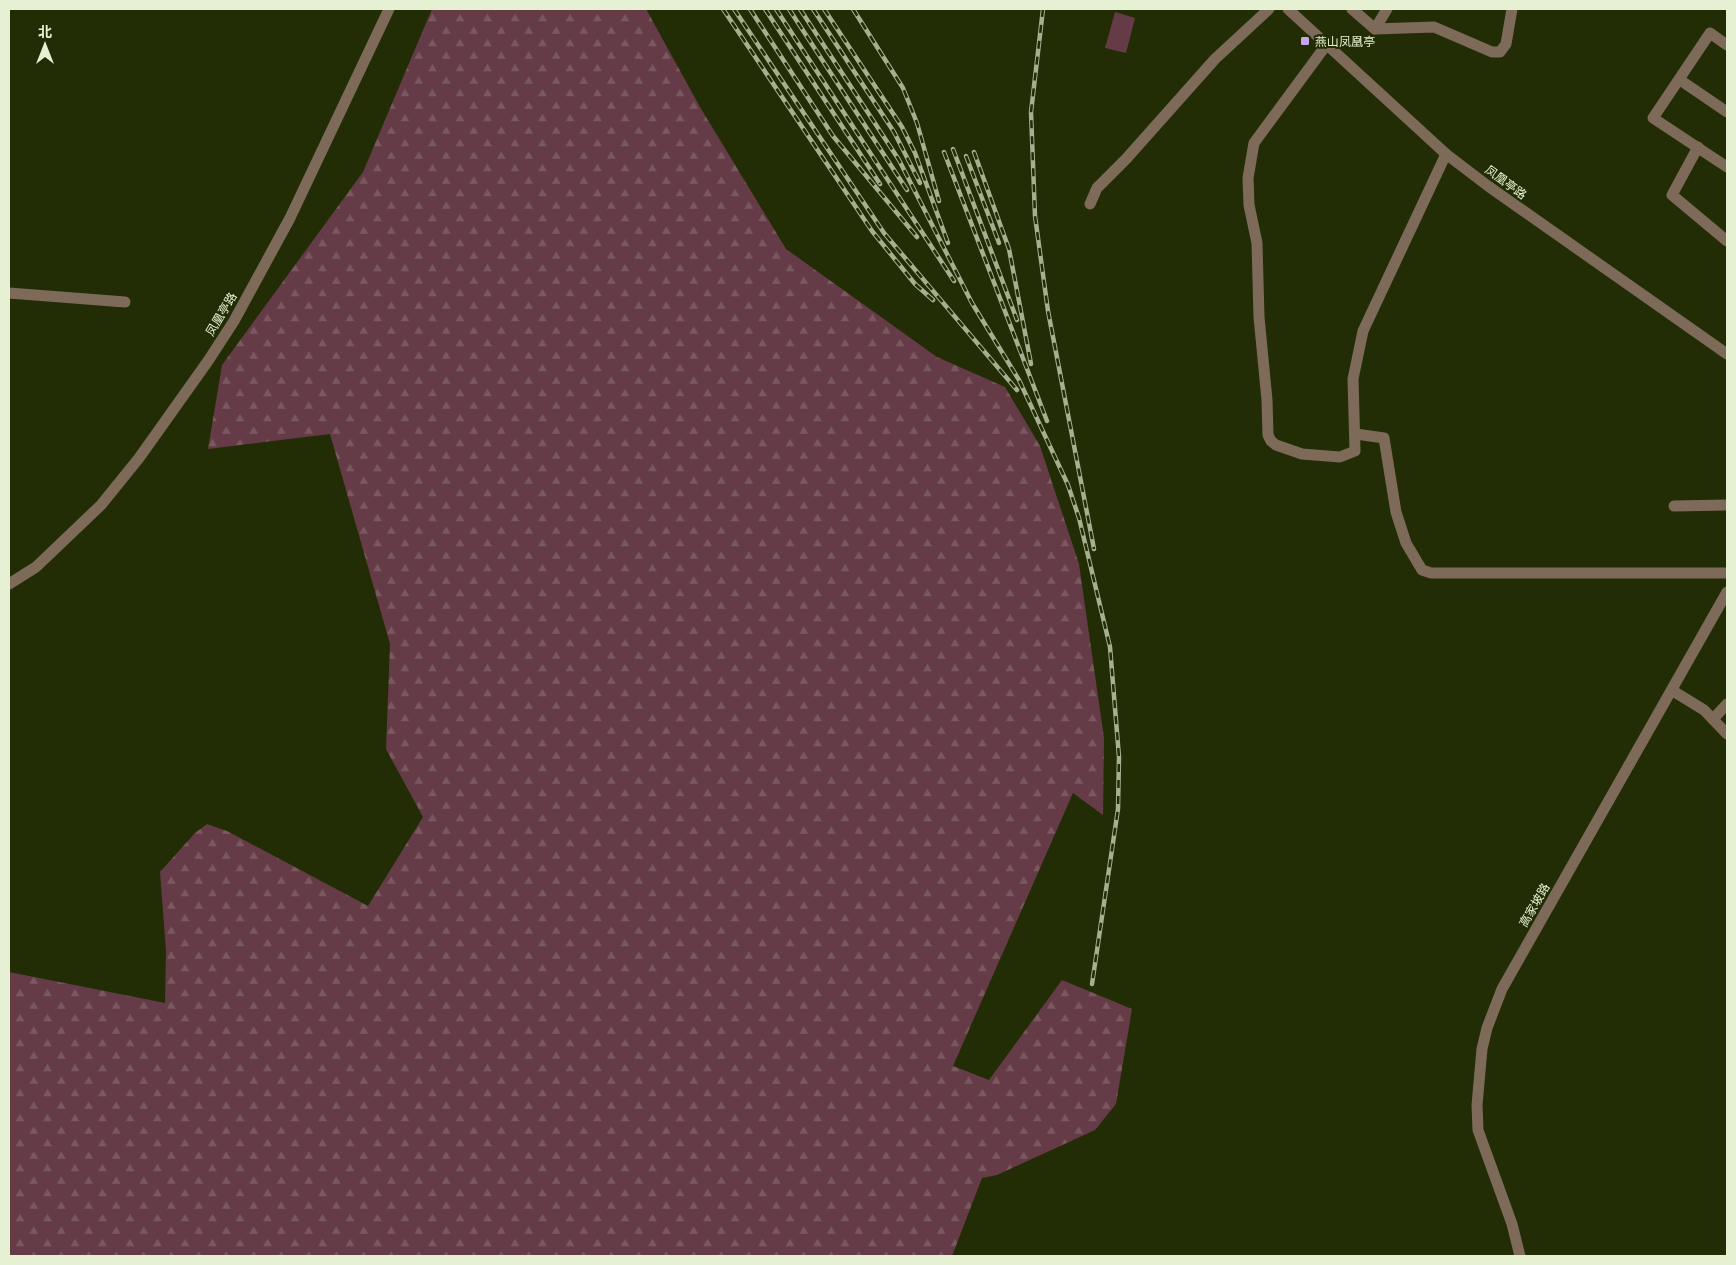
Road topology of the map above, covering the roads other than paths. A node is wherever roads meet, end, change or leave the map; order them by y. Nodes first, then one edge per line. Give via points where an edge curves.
1 (389, 9) edge
2 (1269, 9) edge
3 (1288, 9) edge
4 (1352, 9) edge
5 (1387, 9) edge
6 (1512, 9) edge
7 (1375, 29) junction
8 (1327, 44) junction
9 (1727, 45) edge
10 (1680, 80) junction
11 (1727, 112) edge
12 (1698, 147) junction
13 (1446, 154) junction
14 (1727, 167) edge
15 (1090, 204) dead end
16 (1727, 241) edge
17 (9, 293) edge
18 (125, 302) dead end
19 (1727, 354) edge
20 (1356, 434) junction
21 (1727, 505) edge
22 (1674, 506) dead end
23 (1727, 573) edge
24 (9, 584) edge
25 (1727, 592) edge
26 (1673, 691) dead end
27 (1727, 704) edge
28 (1713, 719) junction
29 (1727, 734) edge
30 (1520, 1256) edge

1 - 24 street, 凤凰亭路 via 290,218 234,321 208,361 101,505 36,567
2 - 15 street via 1215,59 1097,188
3 - 8 street, 凤凰亭路
4 - 7 street
5 - 7 street
6 - 7 street via 1506,44 1500,52 1492,52 1434,27
8 - 13 street, 凤凰亭路
8 - 20 street via 1254,142 1248,178 1249,205 1257,243 1261,350 1271,441 1302,454 1340,457 1355,451
9 - 10 street via 1710,33
10 - 11 street
10 - 12 street via 1653,118
12 - 14 street
12 - 16 street via 1672,195
13 - 19 street, 凤凰亭路
13 - 20 street via 1364,332 1352,379
17 - 18 street
20 - 23 street via 1384,438 1396,512 1406,543 1422,570 1430,573
21 - 22 street
25 - 30 street, 高家坡路 via 1502,989 1487,1028 1477,1106 1478,1130 1512,1224
26 - 28 street
27 - 28 street
28 - 29 street

